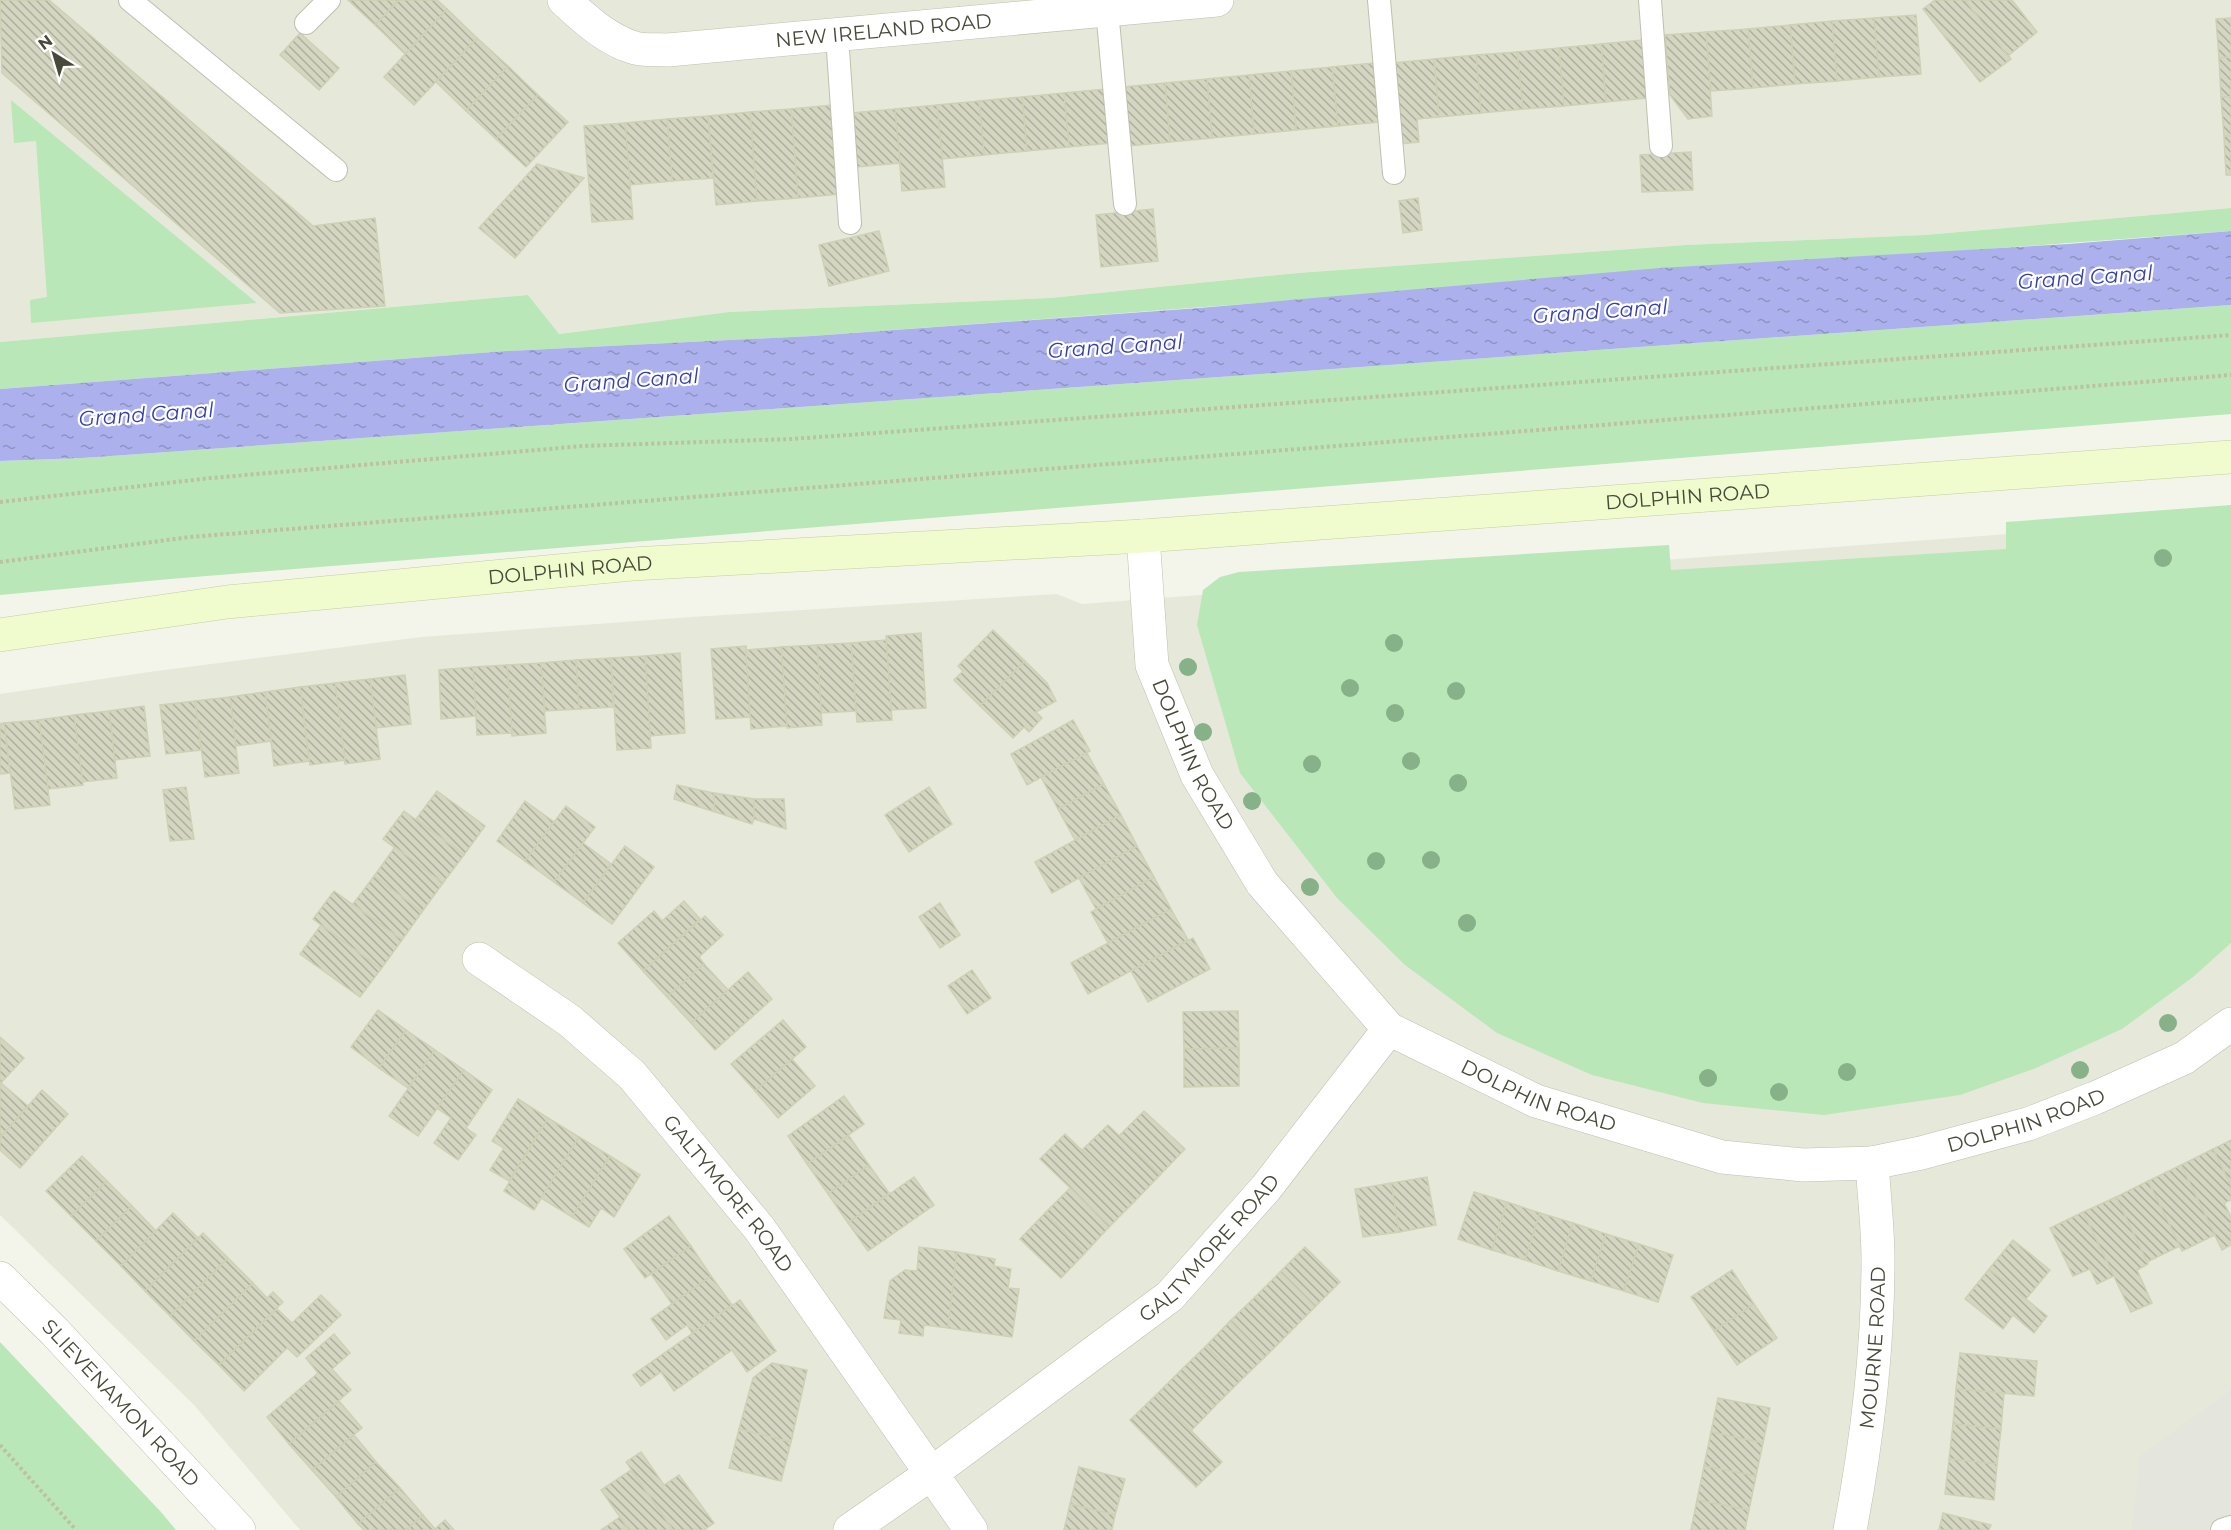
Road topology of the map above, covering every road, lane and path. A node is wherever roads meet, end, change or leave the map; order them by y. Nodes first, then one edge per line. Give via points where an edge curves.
1 (130, 0) edge
2 (329, 0) edge
3 (564, 0) edge
4 (1217, 0) edge
5 (1379, 0) edge
6 (1650, 0) edge
7 (1107, 10) junction
8 (306, 23) dead end
9 (837, 36) junction
10 (1661, 146) dead end
11 (336, 170) dead end
12 (1394, 173) dead end
13 (1125, 204) dead end
14 (850, 223) dead end
15 (2231, 335) edge
16 (2231, 375) edge
17 (2231, 458) edge
18 (0, 502) edge
19 (1143, 536) junction
20 (0, 562) edge
21 (0, 635) edge
22 (479, 959) dead end
23 (2231, 1024) edge
24 (1389, 1029) junction
25 (1872, 1163) junction
26 (0, 1278) edge
27 (0, 1445) edge
28 (932, 1473) junction
29 (2231, 1527) edge
30 (76, 1530) edge
31 (239, 1530) edge
32 (850, 1530) edge
33 (972, 1530) edge
34 (1850, 1530) edge
35 (2222, 1530) edge

1 - 11 lane
2 - 8 lane
3 - 9 street, NEW IRELAND ROAD via 595,27 636,49 668,50
4 - 7 street, NEW IRELAND ROAD
5 - 12 lane
6 - 10 lane
7 - 9 street, NEW IRELAND ROAD
7 - 13 lane
9 - 14 lane
15 - 18 path via 803,438 583,446 211,478
16 - 20 path via 190,537
17 - 19 main road, DOLPHIN ROAD
19 - 21 main road, DOLPHIN ROAD via 632,564 227,602
19 - 24 street, DOLPHIN ROAD via 1152,665 1197,775 1262,883
22 - 28 street, GALTYMORE ROAD via 570,1021 632,1076 759,1228
23 - 25 street, DOLPHIN ROAD via 2184,1058 2028,1124
24 - 25 street, DOLPHIN ROAD via 1536,1101 1722,1157 1803,1165
24 - 28 street, GALTYMORE ROAD via 1266,1188 1170,1296
25 - 34 street, MOURNE ROAD via 1878,1259 1873,1374
26 - 31 street, SLIEVENAMON ROAD
27 - 30 path
28 - 32 street, GALTYMORE ROAD
28 - 33 street, GALTYMORE ROAD
29 - 35 lane

